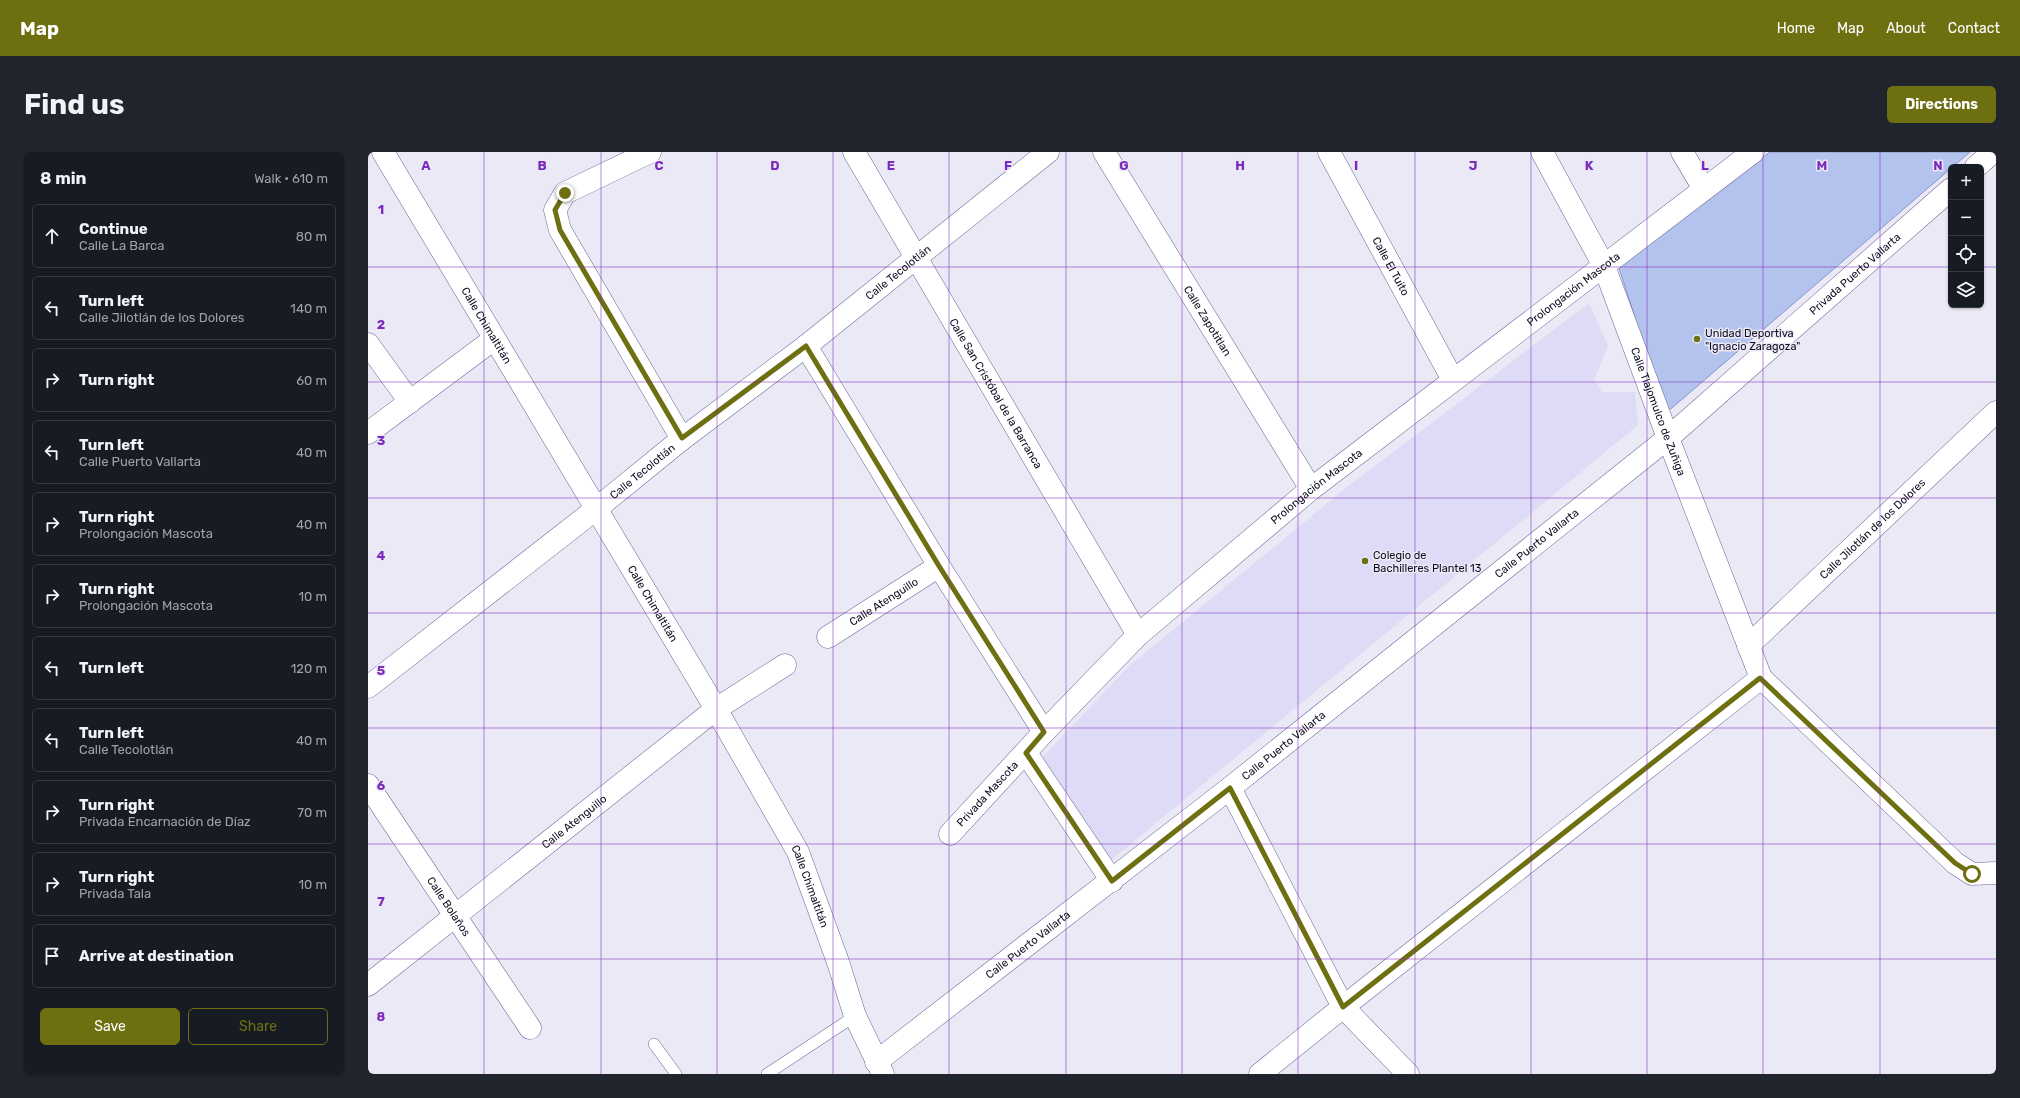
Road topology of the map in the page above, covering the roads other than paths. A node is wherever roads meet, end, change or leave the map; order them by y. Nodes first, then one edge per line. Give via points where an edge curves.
1 (383, 152) edge
2 (650, 152) edge
3 (854, 152) edge
4 (1048, 152) edge
5 (1104, 152) edge
6 (1329, 152) edge
7 (1542, 152) edge
8 (1682, 152) edge
9 (1753, 152) edge
10 (1993, 152) edge
11 (1979, 164) edge
12 (1704, 190) junction
13 (1948, 192) edge
14 (916, 256) junction
15 (1604, 266) junction
16 (494, 339) junction
17 (368, 344) edge
18 (806, 346) junction
19 (1453, 380) junction
20 (410, 402) junction
21 (1993, 422) edge
22 (368, 434) edge
23 (682, 438) junction
24 (1668, 438) junction
25 (1311, 489) junction
26 (596, 509) junction
27 (939, 566) junction
28 (1138, 635) junction
29 (828, 637) dead end
30 (1748, 646) junction
31 (785, 665) dead end
32 (1760, 678) junction
33 (368, 686) edge
34 (716, 709) junction
35 (1044, 732) junction
36 (1026, 753) junction
37 (368, 785) edge
38 (1230, 788) junction
39 (950, 834) dead end
40 (1996, 873) edge
41 (1112, 881) junction
42 (455, 915) junction
43 (368, 985) edge
44 (1343, 1007) junction
45 (854, 1016) junction
46 (530, 1028) dead end
47 (654, 1044) dead end
48 (880, 1068) edge
49 (676, 1074) edge
50 (767, 1074) edge
51 (1260, 1074) edge
52 (1408, 1074) edge

1 - 16 street, Calle Chimaltitán
2 - 23 street via 565,193 555,210 560,230
3 - 14 street, Calle San Cristóbal de la Barranca
4 - 14 street, Calle Tecolotlán
5 - 25 street, Calle Zapotitlan
6 - 19 street, Calle El Tuito
7 - 15 street, Calle Tlajomulco de Zuñiga
8 - 12 street
9 - 12 street, Prolongación Mascota
10 - 11 street
12 - 15 street, Prolongación Mascota
13 - 24 street, Privada Puerto Vallarta
14 - 18 street, Calle Tecolotlán
14 - 28 street, Calle San Cristóbal de la Barranca
15 - 19 street, Prolongación Mascota
15 - 24 street, Calle Tlajomulco de Zuñiga
16 - 20 street
16 - 26 street, Calle Chimaltitán
17 - 20 street
18 - 23 street, Calle Tecolotlán
18 - 27 street
19 - 25 street, Prolongación Mascota
20 - 22 street
21 - 30 street, Calle Jilotlán de los Dolores
23 - 26 street, Calle Tecolotlán
24 - 30 street, Calle Tlajomulco de Zuñiga
24 - 38 street, Calle Puerto Vallarta
25 - 28 street, Prolongación Mascota
26 - 33 street, Calle Tecolotlán
26 - 34 street, Calle Chimaltitán
27 - 29 street, Calle Atenguillo
27 - 35 street
28 - 35 street, Prolongación Mascota
30 - 32 street, Calle Tlajomulco de Zuñiga
31 - 34 street, Calle Atenguillo
32 - 40 street via 1955,863 1972,874
32 - 44 street
34 - 42 street, Calle Atenguillo
34 - 45 street, Calle Chimaltitán via 798,852 838,962
35 - 36 street, Prolongación Mascota
36 - 39 street, Privada Mascota
36 - 41 street
37 - 42 street, Calle Bolaños
38 - 41 street, Calle Puerto Vallarta
38 - 44 street
41 - 48 street, Calle Puerto Vallarta
42 - 43 street, Calle Atenguillo
42 - 46 street, Calle Bolaños
44 - 51 street
44 - 52 street
45 - 48 street, Calle Chimaltitán
45 - 50 lane
47 - 49 lane

